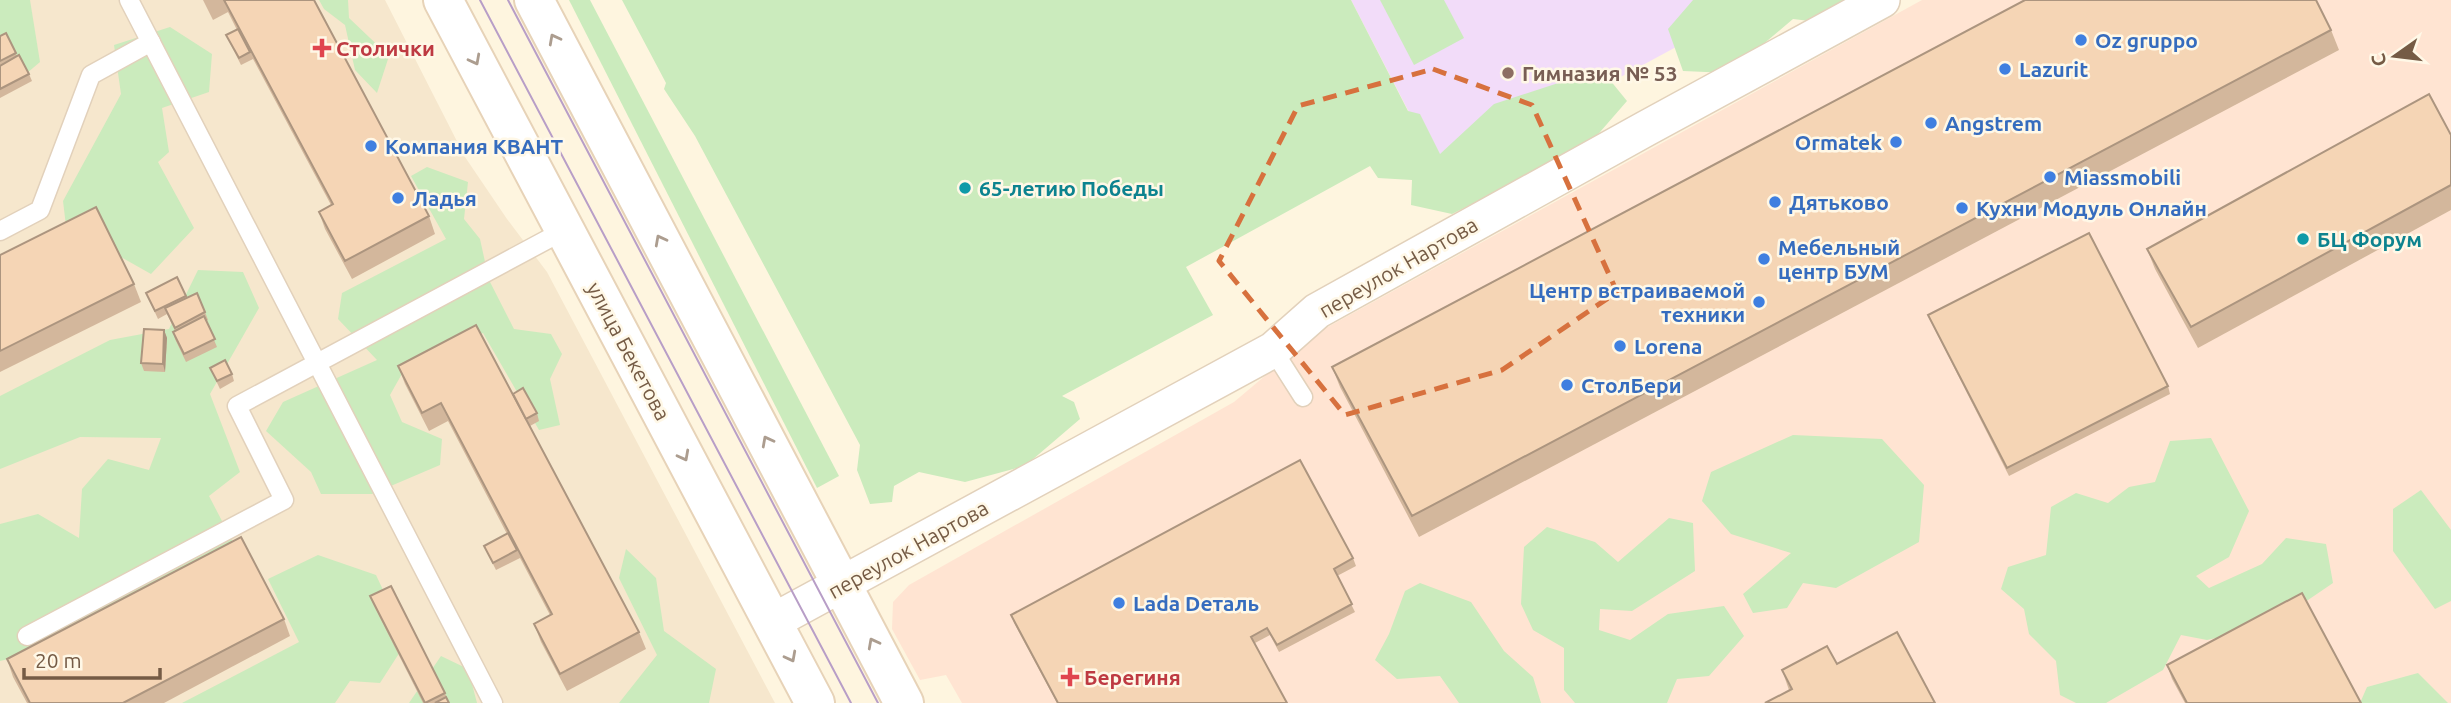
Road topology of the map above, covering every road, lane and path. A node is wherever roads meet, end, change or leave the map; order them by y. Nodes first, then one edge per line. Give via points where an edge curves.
1 (129, 0) edge
2 (443, 0) edge
3 (534, 0) edge
4 (1882, 0) edge
5 (151, 42) junction
6 (565, 230) junction
7 (0, 231) edge
8 (1273, 350) junction
9 (317, 362) junction
10 (1303, 397) dead end
11 (842, 585) junction
12 (772, 622) junction
13 (27, 636) dead end
14 (493, 703) edge
15 (815, 703) edge
16 (904, 703) edge

1 - 5 lane
2 -> 6 main road, улица Бекетова
11 -> 3 main road
4 - 8 street, переулок Нартова via 1317,311
5 - 7 lane via 91,75 40,210
5 - 9 lane
6 - 9 lane
6 -> 12 main road, улица Бекетова
8 - 10 lane
8 - 11 street, переулок Нартова
9 - 13 lane via 237,406 284,500
9 - 14 lane
11 - 12 street, переулок Нартова
16 -> 11 main road
12 -> 15 main road, улица Бекетова

